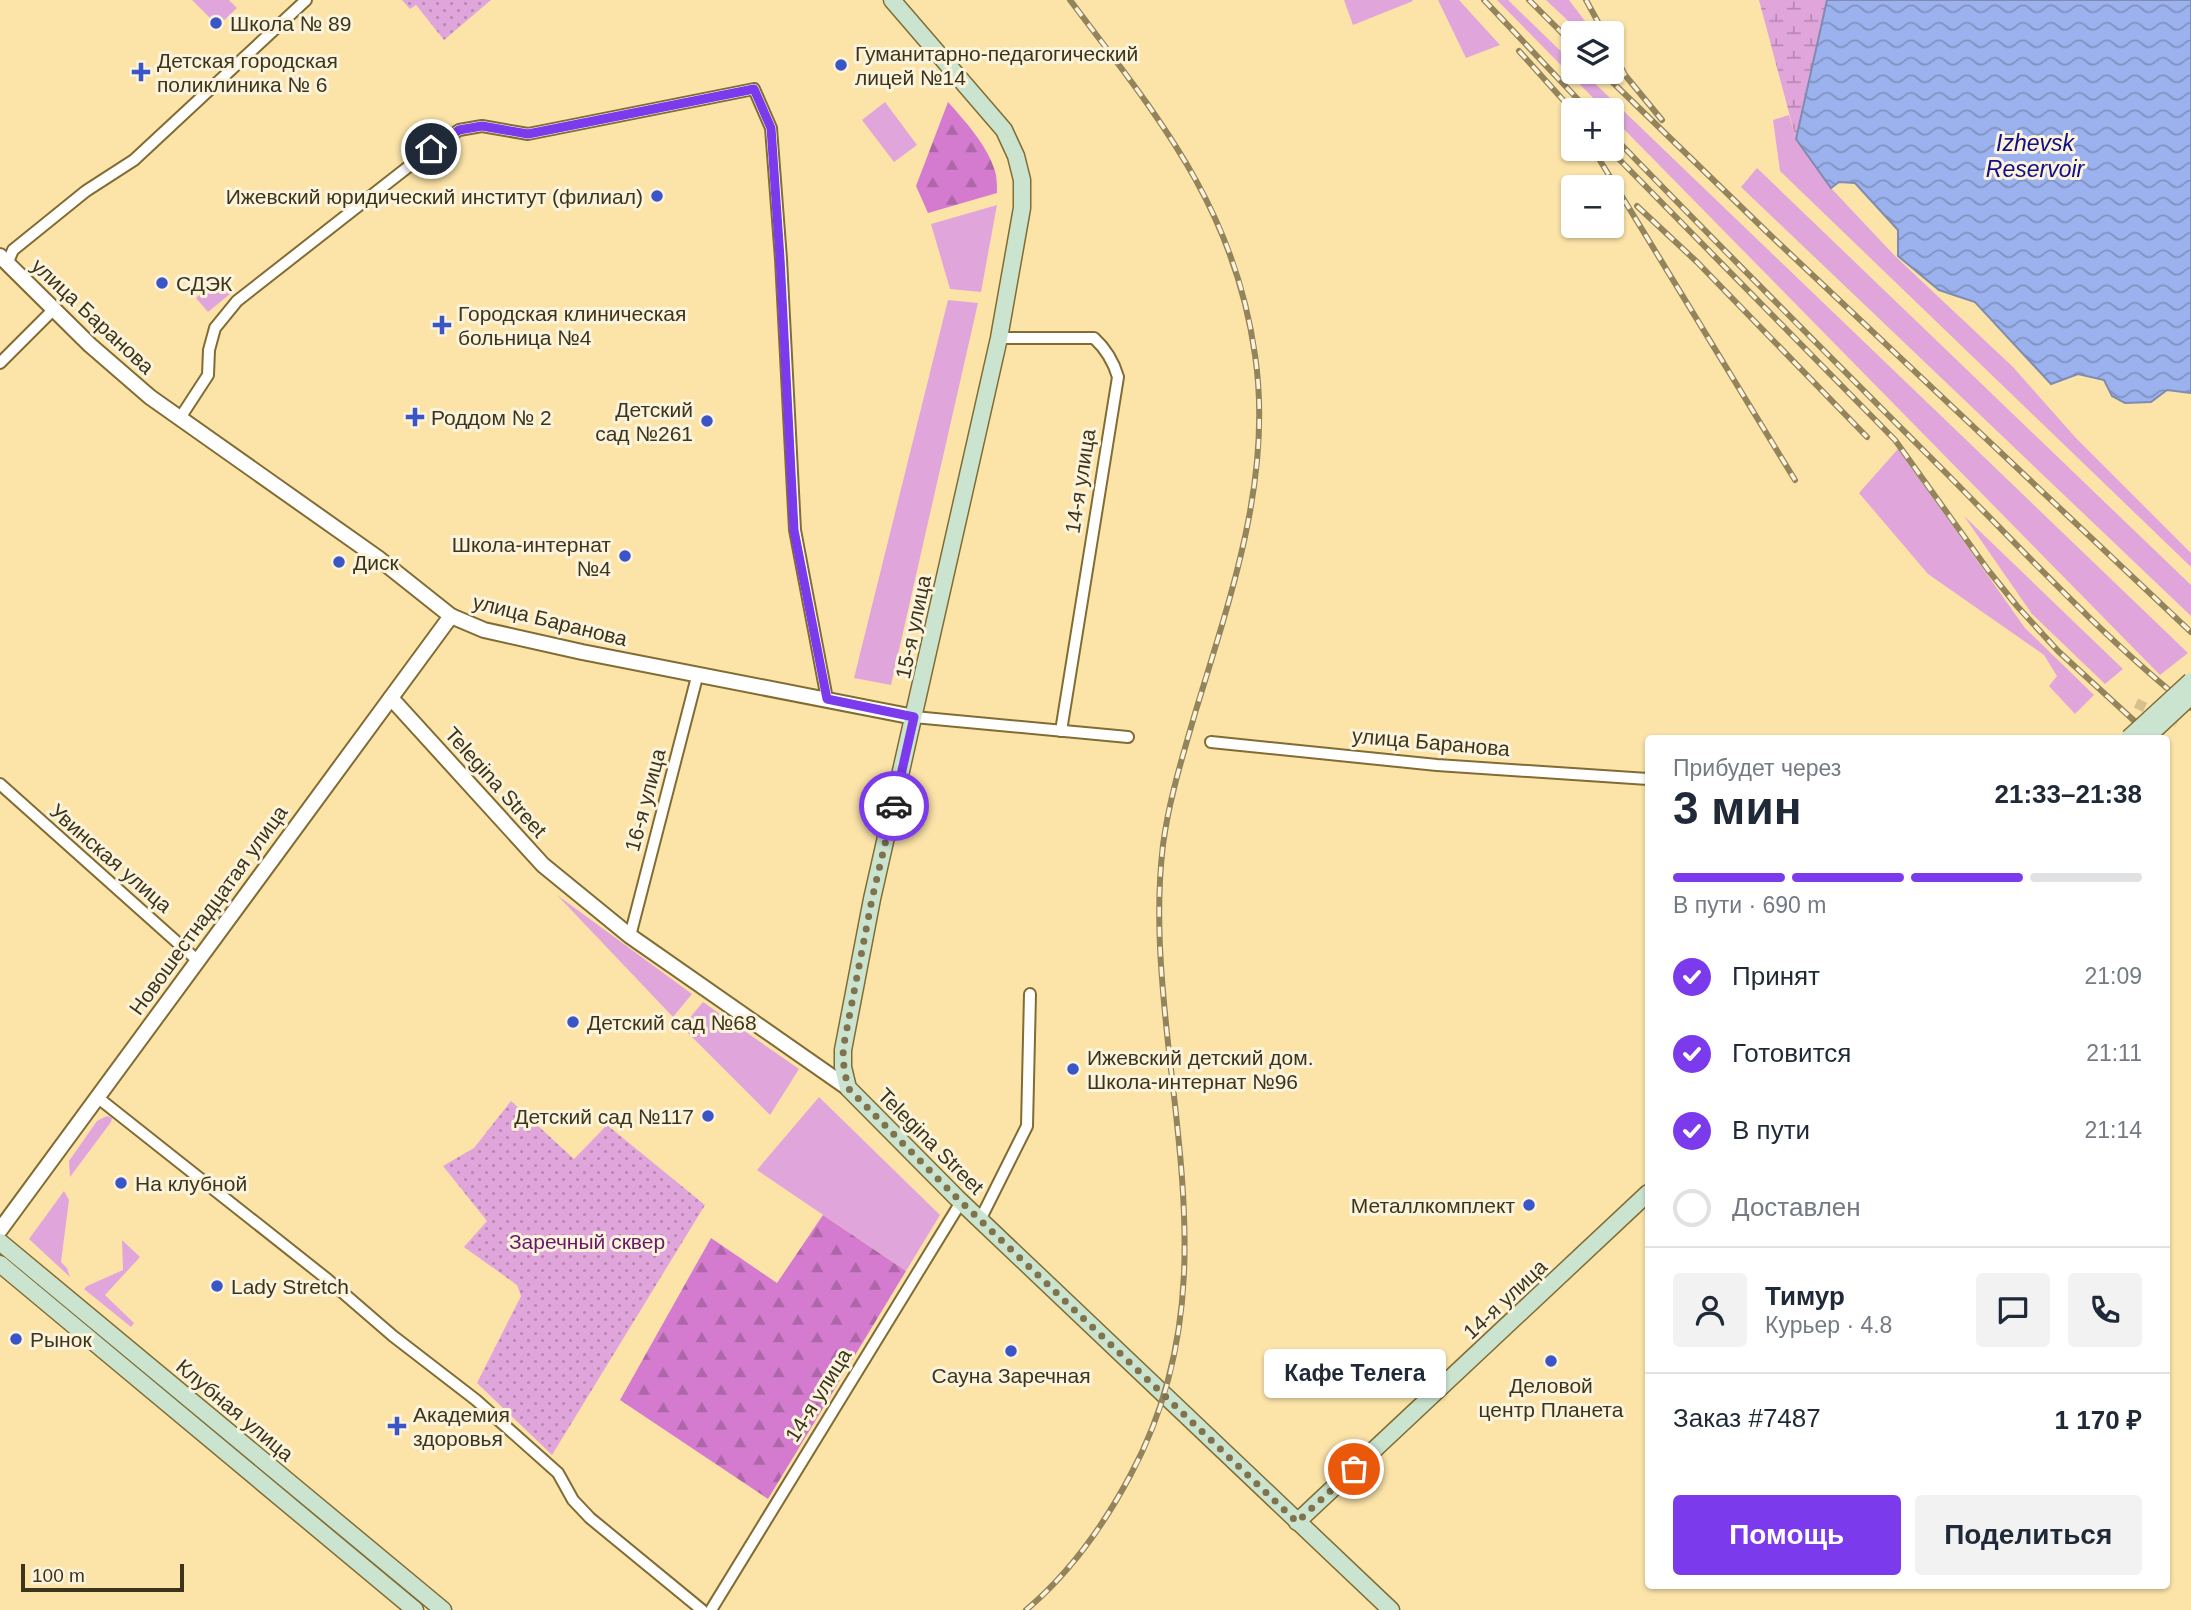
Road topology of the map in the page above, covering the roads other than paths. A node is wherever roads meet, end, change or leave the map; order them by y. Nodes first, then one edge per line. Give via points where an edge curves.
1 (306, 0) edge
2 (892, 0) edge
3 (4, 260) edge
4 (54, 309) junction
5 (999, 338) junction
6 (0, 363) edge
7 (180, 418) junction
8 (451, 616) junction
9 (698, 674) junction
10 (2191, 681) edge
11 (2191, 696) edge
12 (391, 698) junction
13 (827, 699) junction
14 (914, 717) junction
15 (1061, 731) junction
16 (2132, 735) edge
17 (2149, 735) edge
18 (1128, 737) dead end
19 (1211, 742) dead end
20 (1645, 779) edge
21 (0, 784) edge
22 (630, 936) junction
23 (197, 960) junction
24 (1030, 994) dead end
25 (848, 1088) junction
26 (97, 1097) junction
27 (1645, 1196) edge
28 (961, 1202) junction
29 (980, 1220) junction
30 (0, 1230) edge
31 (0, 1242) edge
32 (0, 1264) edge
33 (1297, 1522) junction
34 (415, 1610) edge
35 (443, 1610) edge
36 (702, 1610) edge
37 (711, 1610) edge
38 (1391, 1610) edge

1 - 3 street via 134,160 86,191
2 - 5 main road, 15-я улица via 1004,130 1016,156 1022,208
3 - 4 street, улица Баранова
4 - 6 street
4 - 7 street, улица Баранова via 113,365
5 - 14 main road, 15-я улица
5 - 15 street, 14-я улица via 1094,338 1114,363 1118,377
7 - 8 street, улица Баранова via 378,558
7 - 13 street via 208,375 215,328 236,301 459,130 482,126 528,134 754,89 771,128 794,530
8 - 9 street, улица Баранова via 484,630
8 - 12 street, Новошестнадцатая улица
9 - 13 street, улица Баранова
9 - 22 street, 16-я улица
10 - 16 main road, bridge
11 - 17 main road, bridge
12 - 22 street, Telegina Street via 543,865
12 - 23 street, Новошестнадцатая улица
13 - 14 street, улица Баранова
14 - 15 street, улица Баранова
14 - 25 main road, 15-я улица via 843,1049
15 - 18 street, улица Баранова
19 - 20 street, улица Баранова via 1437,765
21 - 23 street, Увинская улица
22 - 25 street, Telegina Street
23 - 26 street, Новошестнадцатая улица
24 - 29 street via 1027,1126
25 - 28 main road, Telegina Street
26 - 30 street, Новошестнадцатая улица
26 - 36 street via 485,1408 558,1473 590,1518
27 - 33 main road, 14-я улица
28 - 29 main road, Telegina Street
28 - 37 street, 14-я улица
29 - 33 main road, Telegina Street
31 - 35 main road, Клубная улица
32 - 34 main road, Клубная улица
33 - 38 main road, Telegina Street

